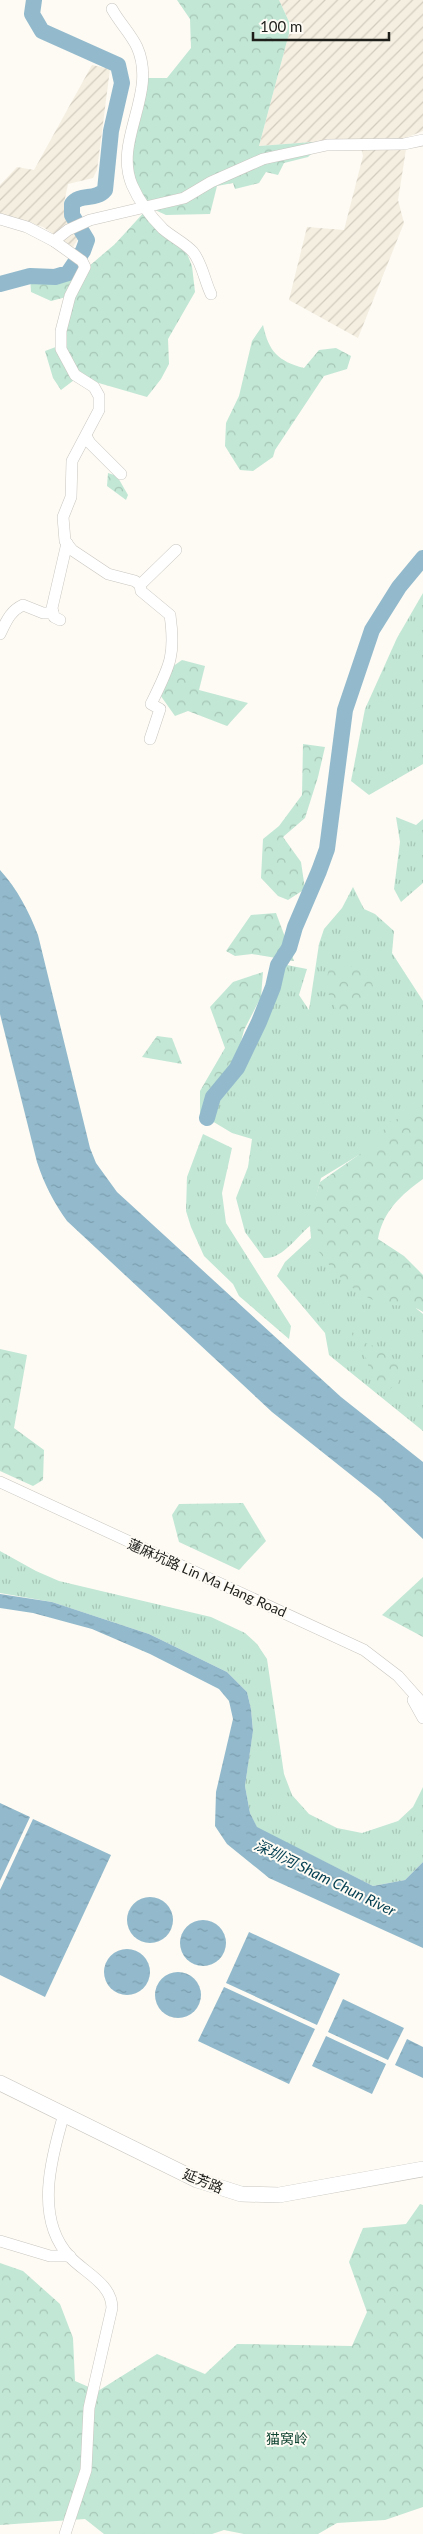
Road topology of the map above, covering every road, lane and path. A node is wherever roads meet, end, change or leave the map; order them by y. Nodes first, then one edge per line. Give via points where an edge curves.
1 (112, 9) dead end
2 (423, 140) edge
3 (144, 205) junction
4 (0, 219) edge
5 (54, 241) junction
6 (211, 294) dead end
7 (86, 436) junction
8 (121, 474) dead end
9 (67, 543) junction
10 (176, 550) dead end
11 (140, 585) junction
12 (0, 634) edge
13 (150, 739) dead end
14 (0, 1482) edge
15 (406, 1685) junction
16 (423, 1704) edge
17 (423, 1718) edge
18 (0, 2083) edge
19 (64, 2114) junction
20 (423, 2169) edge
21 (0, 2241) edge
22 (70, 2256) junction
23 (65, 2534) edge

1 - 3 street via 137,48 143,78 127,163 132,184
2 - 3 street via 404,144 327,145 263,159 184,198
3 - 5 street via 72,228
3 - 6 street via 162,228 193,252
4 - 5 street via 27,227
5 - 7 street via 84,262 70,296 61,331 61,349 75,375 94,387 99,396 99,410
7 - 8 street
7 - 9 street via 72,461 71,497 63,527
9 - 11 street via 72,550 108,574 132,579
9 - 12 street via 52,608 56,617 23,605 9,616
10 - 11 street
11 - 13 street via 141,591 170,615 173,636 170,665 151,704 160,709
14 - 15 street, 蓮麻坑路 Lin Ma Hang Road via 364,1650
15 - 16 street, 蓮麻坑路 Lin Ma Hang Road
15 - 17 street, 蓮麻坑路 Lin Ma Hang Road
18 - 19 main road, 延芳路
19 - 20 main road, 延芳路 via 197,2180 241,2194 280,2195
19 - 22 street via 53,2152 49,2195 56,2236
21 - 22 street via 50,2256
22 - 23 street via 106,2288 112,2299 112,2308 89,2408 86,2470

